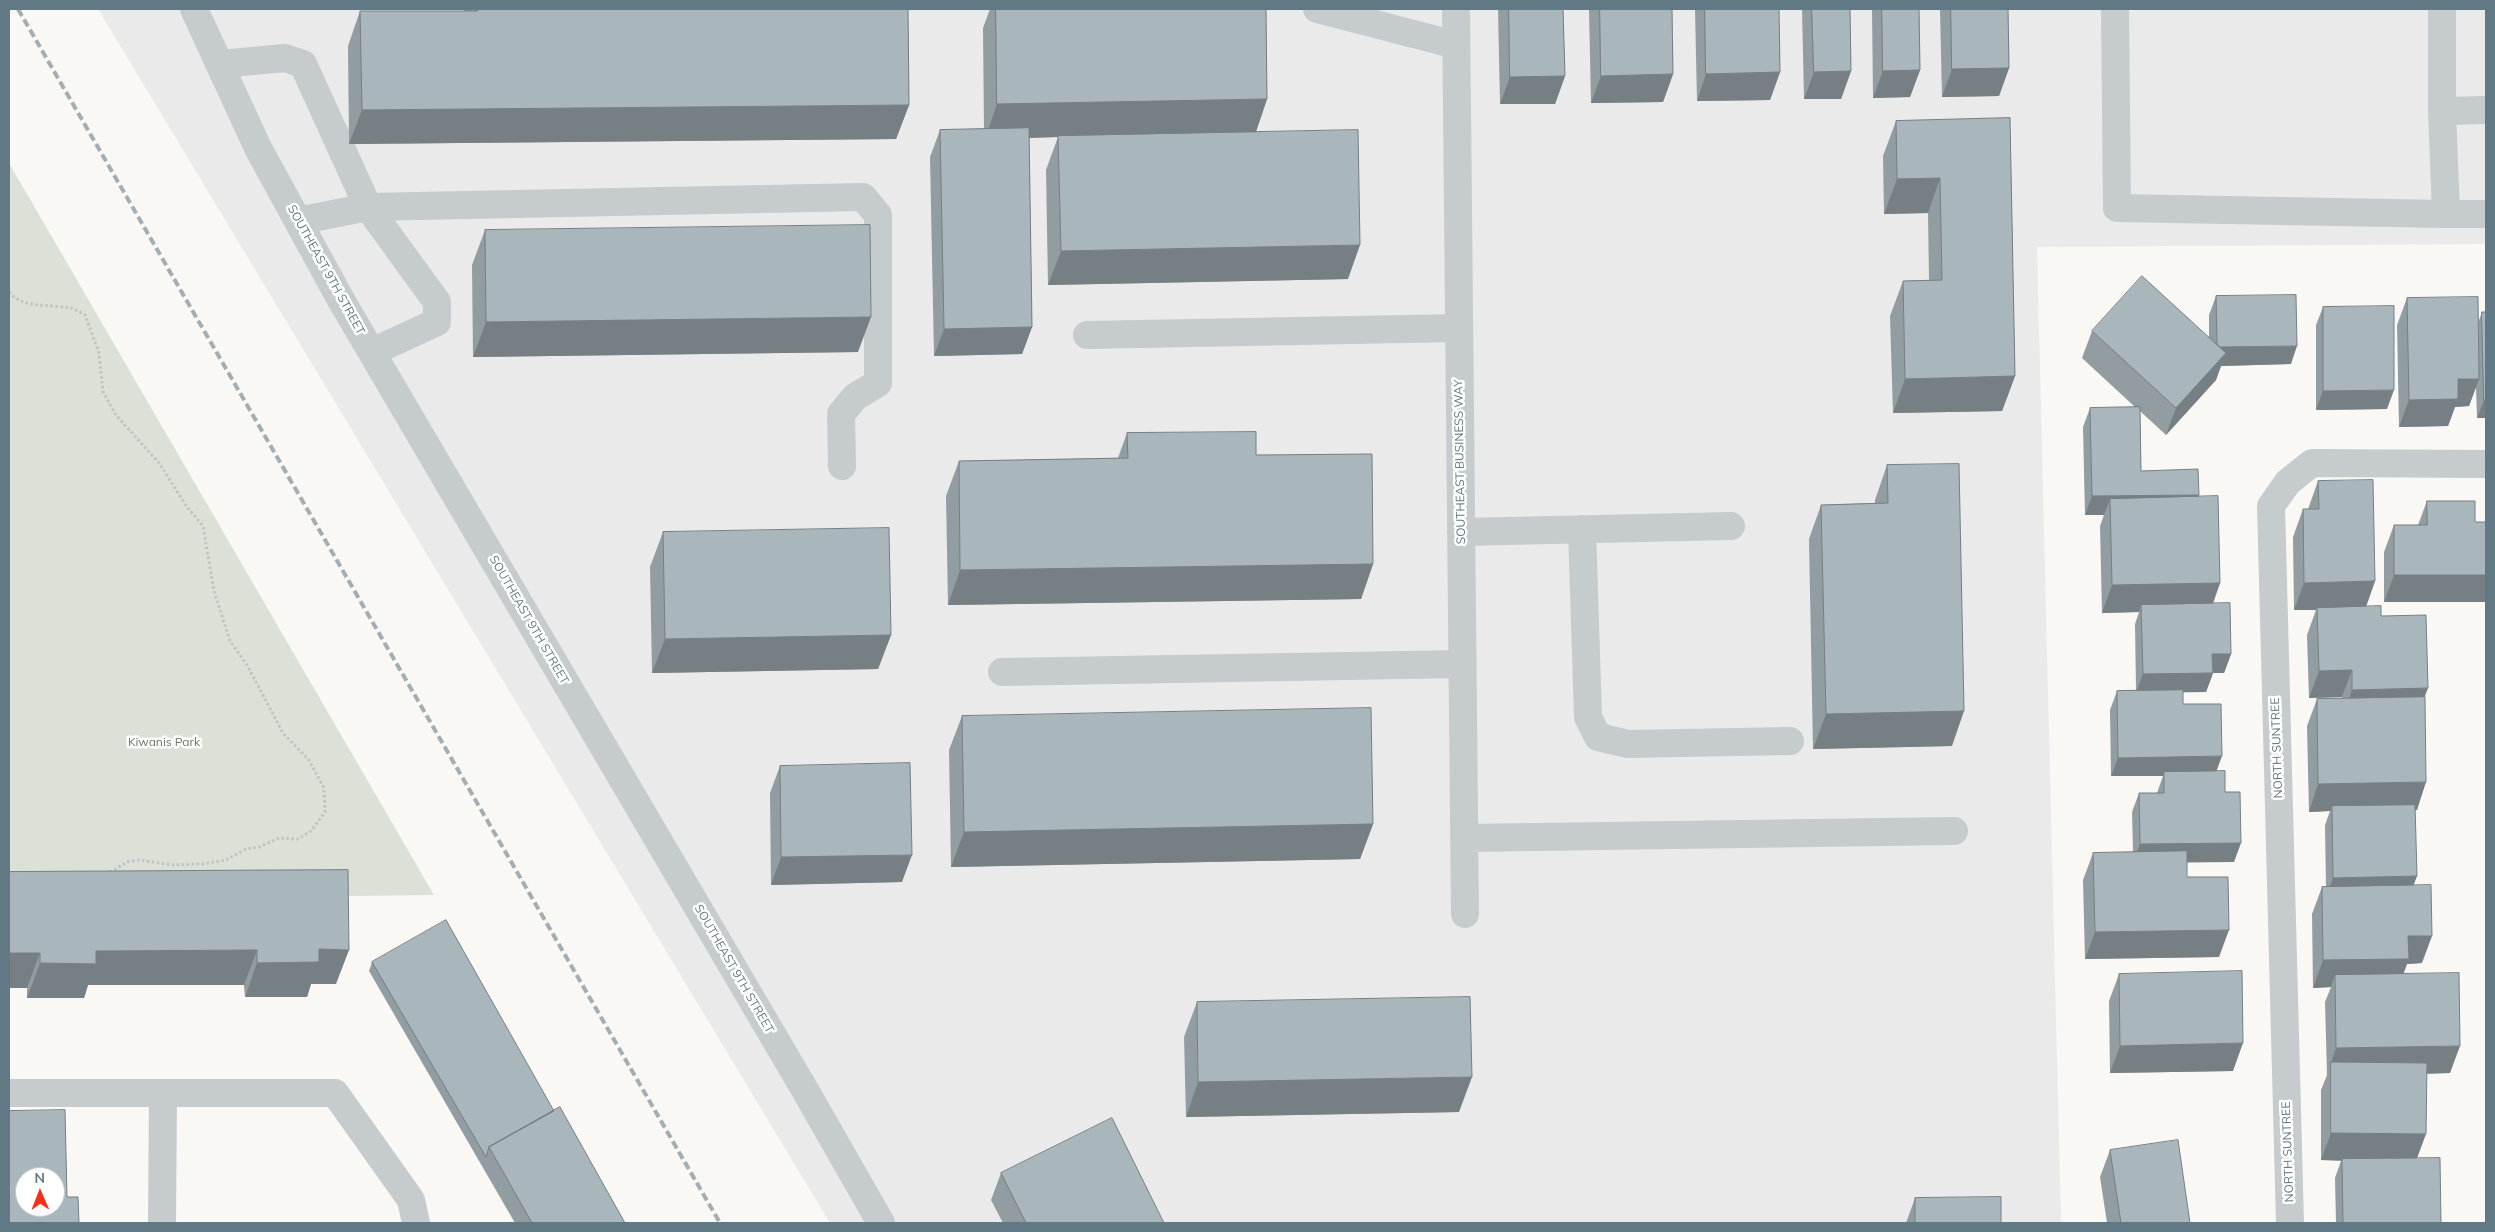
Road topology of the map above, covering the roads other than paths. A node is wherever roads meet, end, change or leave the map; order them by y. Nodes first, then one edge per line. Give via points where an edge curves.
1 (194, 9) edge
2 (1317, 9) edge
3 (1456, 9) edge
4 (2115, 9) edge
5 (2442, 9) edge
6 (1456, 46) junction
7 (220, 64) junction
8 (2442, 110) junction
9 (2486, 110) edge
10 (368, 207) junction
11 (2446, 214) junction
12 (2486, 214) edge
13 (298, 221) junction
14 (1458, 328) junction
15 (1087, 335) dead end
16 (372, 352) junction
17 (2486, 464) edge
18 (842, 466) dead end
19 (1731, 526) dead end
20 (1582, 529) junction
21 (1461, 532) junction
22 (1462, 664) junction
23 (1002, 672) dead end
24 (1790, 741) dead end
25 (1954, 831) dead end
26 (1464, 838) junction
27 (1465, 914) dead end
28 (9, 1093) edge
29 (163, 1093) junction
30 (162, 1223) edge
31 (416, 1223) edge
32 (881, 1223) edge
33 (2290, 1223) edge

1 - 7 street, SOUTHEAST 9TH STREET
2 - 6 street
3 - 6 street, SOUTHEAST BUSINESS WAY
4 - 11 street via 2117,208
5 - 8 street
6 - 14 street, SOUTHEAST BUSINESS WAY
7 - 10 street via 285,58 304,64
7 - 13 street, SOUTHEAST 9TH STREET via 258,148
8 - 9 street
8 - 11 street
10 - 13 street
10 - 16 street via 436,302 437,322
10 - 18 street via 863,197 878,215 878,383 856,397 841,414
11 - 12 street
13 - 16 street, SOUTHEAST 9TH STREET
14 - 15 street
14 - 21 street, SOUTHEAST BUSINESS WAY
16 - 32 street, SOUTHEAST 9TH STREET
17 - 33 street, NORTH SUNTREE via 2312,463 2288,482 2271,506
19 - 20 street
20 - 21 street
20 - 24 street via 1588,718 1598,737 1628,744
21 - 22 street, SOUTHEAST BUSINESS WAY
22 - 23 street
22 - 26 street, SOUTHEAST BUSINESS WAY
25 - 26 street
26 - 27 street, SOUTHEAST BUSINESS WAY
28 - 29 street
29 - 30 street
29 - 31 street via 335,1093 411,1200

